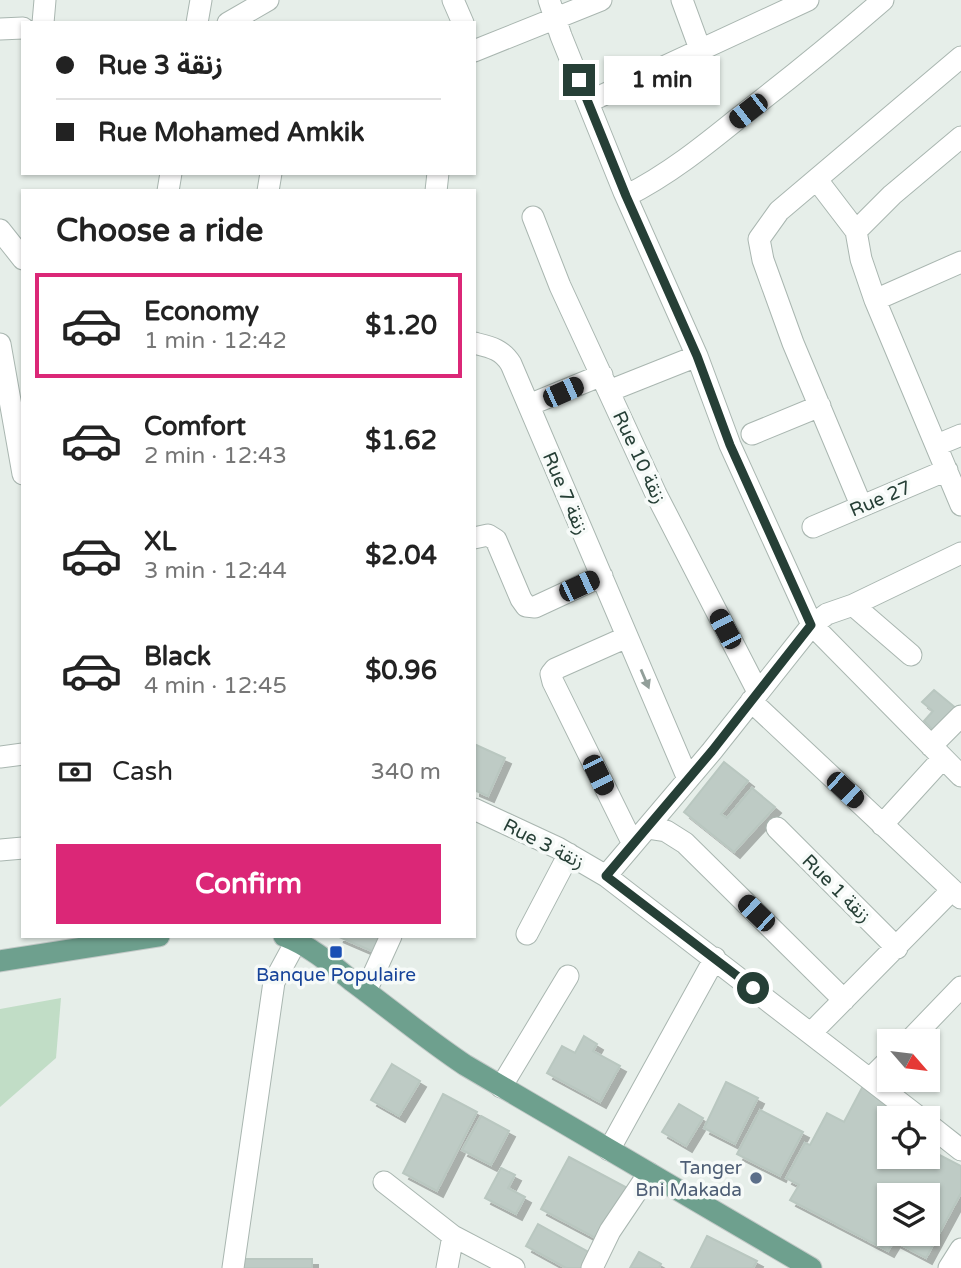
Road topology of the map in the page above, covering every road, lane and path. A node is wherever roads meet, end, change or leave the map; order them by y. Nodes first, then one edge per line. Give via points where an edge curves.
1 (45, 0) edge
2 (201, 0) edge
3 (268, 0) edge
4 (453, 0) edge
5 (601, 0) edge
6 (682, 0) edge
7 (883, 0) edge
8 (796, 3) edge
9 (553, 10) edge
10 (43, 21) edge
11 (197, 21) edge
12 (231, 21) edge
13 (462, 21) edge
14 (21, 28) edge
15 (0, 29) edge
16 (476, 49) edge
17 (700, 50) junction
18 (961, 57) edge
19 (588, 102) junction
20 (961, 137) edge
21 (817, 180) junction
22 (626, 196) junction
23 (533, 217) dead end
24 (0, 230) edge
25 (856, 230) junction
26 (21, 256) edge
27 (961, 262) edge
28 (875, 300) junction
29 (476, 343) edge
30 (0, 344) edge
31 (697, 356) junction
32 (606, 383) junction
33 (529, 405) junction
34 (820, 407) junction
35 (13, 433) edge
36 (752, 434) dead end
37 (961, 435) edge
38 (937, 445) junction
39 (21, 466) edge
40 (947, 470) junction
41 (861, 505) junction
42 (961, 506) edge
43 (813, 527) dead end
44 (476, 538) edge
45 (961, 553) edge
46 (601, 576) junction
47 (853, 605) junction
48 (811, 625) junction
49 (627, 637) junction
50 (911, 655) dead end
51 (755, 697) junction
52 (961, 716) edge
53 (937, 752) junction
54 (21, 754) edge
55 (0, 757) edge
56 (961, 776) edge
57 (688, 779) junction
58 (476, 810) edge
59 (882, 825) junction
60 (647, 828) junction
61 (777, 828) dead end
62 (633, 844) junction
63 (21, 848) edge
64 (0, 850) edge
65 (569, 854) junction
66 (606, 876) junction
67 (957, 894) edge
68 (527, 934) dead end
69 (146, 938) edge
70 (294, 938) edge
71 (390, 938) edge
72 (897, 948) junction
73 (715, 958) junction
74 (0, 961) edge
75 (568, 976) dead end
76 (961, 986) edge
77 (366, 991) junction
78 (844, 1000) junction
79 (920, 1029) edge
80 (811, 1033) junction
81 (877, 1072) edge
82 (870, 1079) junction
83 (501, 1087) junction
84 (905, 1106) edge
85 (940, 1133) edge
86 (609, 1150) junction
87 (961, 1150) edge
88 (649, 1173) junction
89 (384, 1182) dead end
90 (453, 1236) junction
91 (961, 1249) edge
92 (233, 1268) edge
93 (447, 1268) edge
94 (514, 1268) edge
95 (592, 1268) edge
96 (811, 1268) edge
97 (949, 1268) edge

1 - 10 street
2 - 11 street
3 - 12 street
4 - 13 street
5 - 9 street
6 - 17 street
7 - 22 street via 685,160
8 - 17 street
9 - 16 street
9 - 19 street
14 - 15 street
17 - 19 street
18 - 21 street
19 - 22 street
20 - 25 street
21 - 25 street
21 - 34 street via 774,216 759,239 793,344
22 - 31 street
23 - 32 street, Rue 10 زنقة
24 - 26 street
25 - 28 street
27 - 28 street
28 - 38 street
29 - 33 street, Rue 7 زنقة via 493,347 508,358
30 - 35 street
31 - 32 street
31 - 48 street via 730,445
32 - 33 street
32 - 51 street, Rue 10 زنقة
33 - 46 street, Rue 7 زنقة
34 - 36 street
34 - 41 street
35 - 39 street
37 - 38 street
38 - 40 street
40 - 41 street, Rue 27
40 - 42 street
41 - 43 street, Rue 27
44 - 46 street via 496,540 526,606 535,607
45 - 47 street
46 - 49 street, Rue 7 زنقة
47 - 48 street
47 - 50 street
48 - 51 street
48 - 53 street
49 -> 57 street, Rue 7 زنقة
49 - 62 street via 551,674
51 - 57 street
51 - 59 street, Rue 10 زنقة
52 - 53 street
53 - 56 street
53 - 59 street
54 - 55 street
57 - 60 street
58 - 65 street, Rue 3 زنقة
59 - 67 street, Rue 10 زنقة
60 - 62 street
60 - 78 street via 666,831 685,843
61 - 72 street, Rue 1 زنقة
62 - 66 street
63 - 64 street
65 - 66 street, Rue 3 زنقة
65 - 68 street
66 - 73 street, Rue 3 زنقة
67 - 72 street
69 - 74 main road
70 - 77 main road
70 - 92 street via 275,982
71 - 77 street
72 - 78 street
73 - 80 street, Rue 3 زنقة
73 - 86 street
75 - 83 street
76 - 79 street
77 - 83 main road via 435,1045
78 - 80 street
80 - 82 street, Rue 3 زنقة
81 - 82 street
82 - 84 street, Rue 3 زنقة
83 - 86 main road
85 - 87 street
86 - 88 main road
88 - 95 street via 610,1231
88 - 96 main road
89 - 90 street
90 - 93 street
90 - 94 street
91 - 97 street

